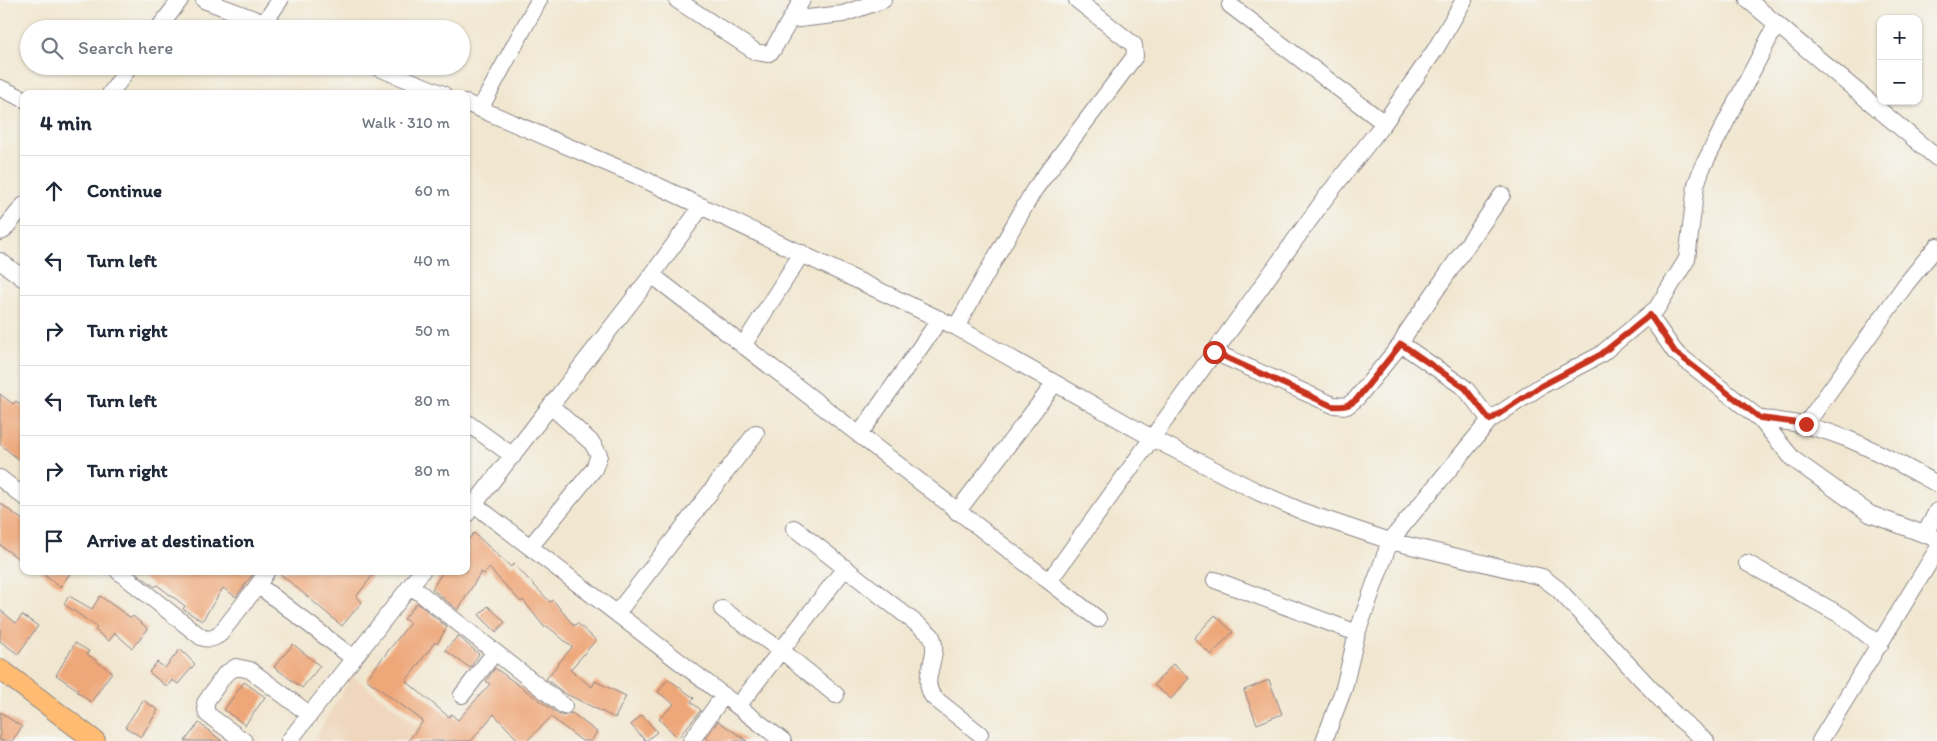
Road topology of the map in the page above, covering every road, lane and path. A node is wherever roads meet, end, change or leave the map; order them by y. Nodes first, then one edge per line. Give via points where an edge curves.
1 (180, 0) edge
2 (204, 0) edge
3 (280, 0) edge
4 (539, 0) edge
5 (677, 0) edge
6 (802, 0) edge
7 (883, 0) edge
8 (1077, 0) edge
9 (1464, 0) edge
10 (1748, 0) edge
11 (1230, 5) dead end
12 (165, 20) edge
13 (256, 20) edge
14 (266, 20) edge
15 (790, 20) junction
16 (1776, 25) junction
17 (124, 75) edge
18 (396, 75) edge
19 (0, 88) edge
20 (113, 90) edge
21 (433, 90) edge
22 (20, 97) edge
23 (473, 106) edge
24 (1384, 123) junction
25 (1937, 158) edge
26 (1502, 195) dead end
27 (702, 206) junction
28 (20, 210) edge
29 (0, 232) edge
30 (1937, 246) edge
31 (802, 253) junction
32 (0, 261) edge
33 (652, 275) junction
34 (20, 276) edge
35 (1650, 315) junction
36 (940, 319) junction
37 (956, 326) junction
38 (1401, 344) junction
39 (743, 346) junction
40 (1214, 352) junction
41 (1055, 383) junction
42 (551, 406) junction
43 (1760, 418) junction
44 (1490, 420) junction
45 (1806, 424) junction
46 (470, 425) edge
47 (756, 433) dead end
48 (859, 435) junction
49 (1152, 438) junction
50 (513, 456) junction
51 (0, 478) edge
52 (1937, 484) edge
53 (20, 494) edge
54 (470, 510) edge
55 (1937, 511) edge
56 (957, 512) junction
57 (794, 528) dead end
58 (1931, 537) edge
59 (1390, 541) junction
60 (530, 547) junction
61 (1937, 550) edge
62 (1747, 563) dead end
63 (845, 568) junction
64 (123, 575) edge
65 (419, 575) edge
66 (262, 578) edge
67 (1216, 580) dead end
68 (1049, 581) junction
69 (411, 586) junction
70 (722, 609) dead end
71 (617, 613) junction
72 (1098, 619) dead end
73 (1357, 633) junction
74 (1880, 645) junction
75 (782, 651) junction
76 (495, 652) junction
77 (353, 658) junction
78 (0, 669) edge
79 (462, 695) dead end
80 (724, 695) junction
81 (836, 695) dead end
82 (564, 706) dead end
83 (738, 706) junction
84 (309, 714) junction
85 (982, 738) edge
86 (95, 741) edge
87 (244, 741) edge
88 (288, 741) edge
89 (691, 741) edge
90 (783, 741) edge
91 (1324, 741) edge
92 (1706, 741) edge
93 (1820, 741) edge

1 - 12 street
2 - 13 street
3 - 14 street
4 - 23 street
5 - 15 street via 762,54 772,51
6 - 15 street
7 - 15 street via 843,14
8 - 37 street via 1134,46 1136,56 1034,190
9 - 24 street via 1435,50
10 - 16 street
11 - 24 street
16 - 25 street
16 - 35 street via 1698,176 1684,264
17 - 20 street
18 - 21 street
19 - 22 street
23 - 27 street
24 - 40 street
26 - 38 street
27 - 31 street
27 - 33 street
28 - 29 street
30 - 45 street
31 - 36 street
31 - 39 street
32 - 34 street
33 - 39 street
33 - 42 street
35 - 43 street via 1675,352
35 - 44 street via 1600,355 1541,386
36 - 37 street
36 - 48 street
37 - 41 street
38 - 40 street via 1356,400 1340,407
38 - 44 street via 1465,388
39 - 48 street
40 - 49 street
41 - 49 street
41 - 56 street
42 - 50 street
42 - 60 street via 592,443 599,455 594,469
43 - 45 street
43 - 58 street via 1793,459 1860,508
44 - 59 street
45 - 52 street via 1865,446
46 - 50 street
47 - 71 street
48 - 56 street
49 - 59 street via 1304,512
49 - 68 street
50 - 54 street
51 - 53 street
54 - 60 street
55 - 58 street
56 - 68 street
57 - 63 street
59 - 73 street
59 - 92 street via 1552,582 1676,716
60 - 71 street
61 - 74 street
62 - 74 street via 1844,617
63 - 75 street
63 - 85 street via 931,635 935,648 928,678 929,691
64 - 66 street via 201,637 208,639 220,634
65 - 69 street
66 - 77 street
67 - 73 street
68 - 72 street
69 - 76 street
69 - 77 street
70 - 75 street
71 - 80 street
73 - 91 street via 1344,688
74 - 93 street
75 - 81 street
75 - 83 street
76 - 79 street
76 - 82 street
77 - 84 street
78 - 86 main road
80 - 83 street
80 - 89 street
83 - 90 street
84 - 87 street via 250,670 236,667 225,674 205,703 207,714
84 - 88 street

